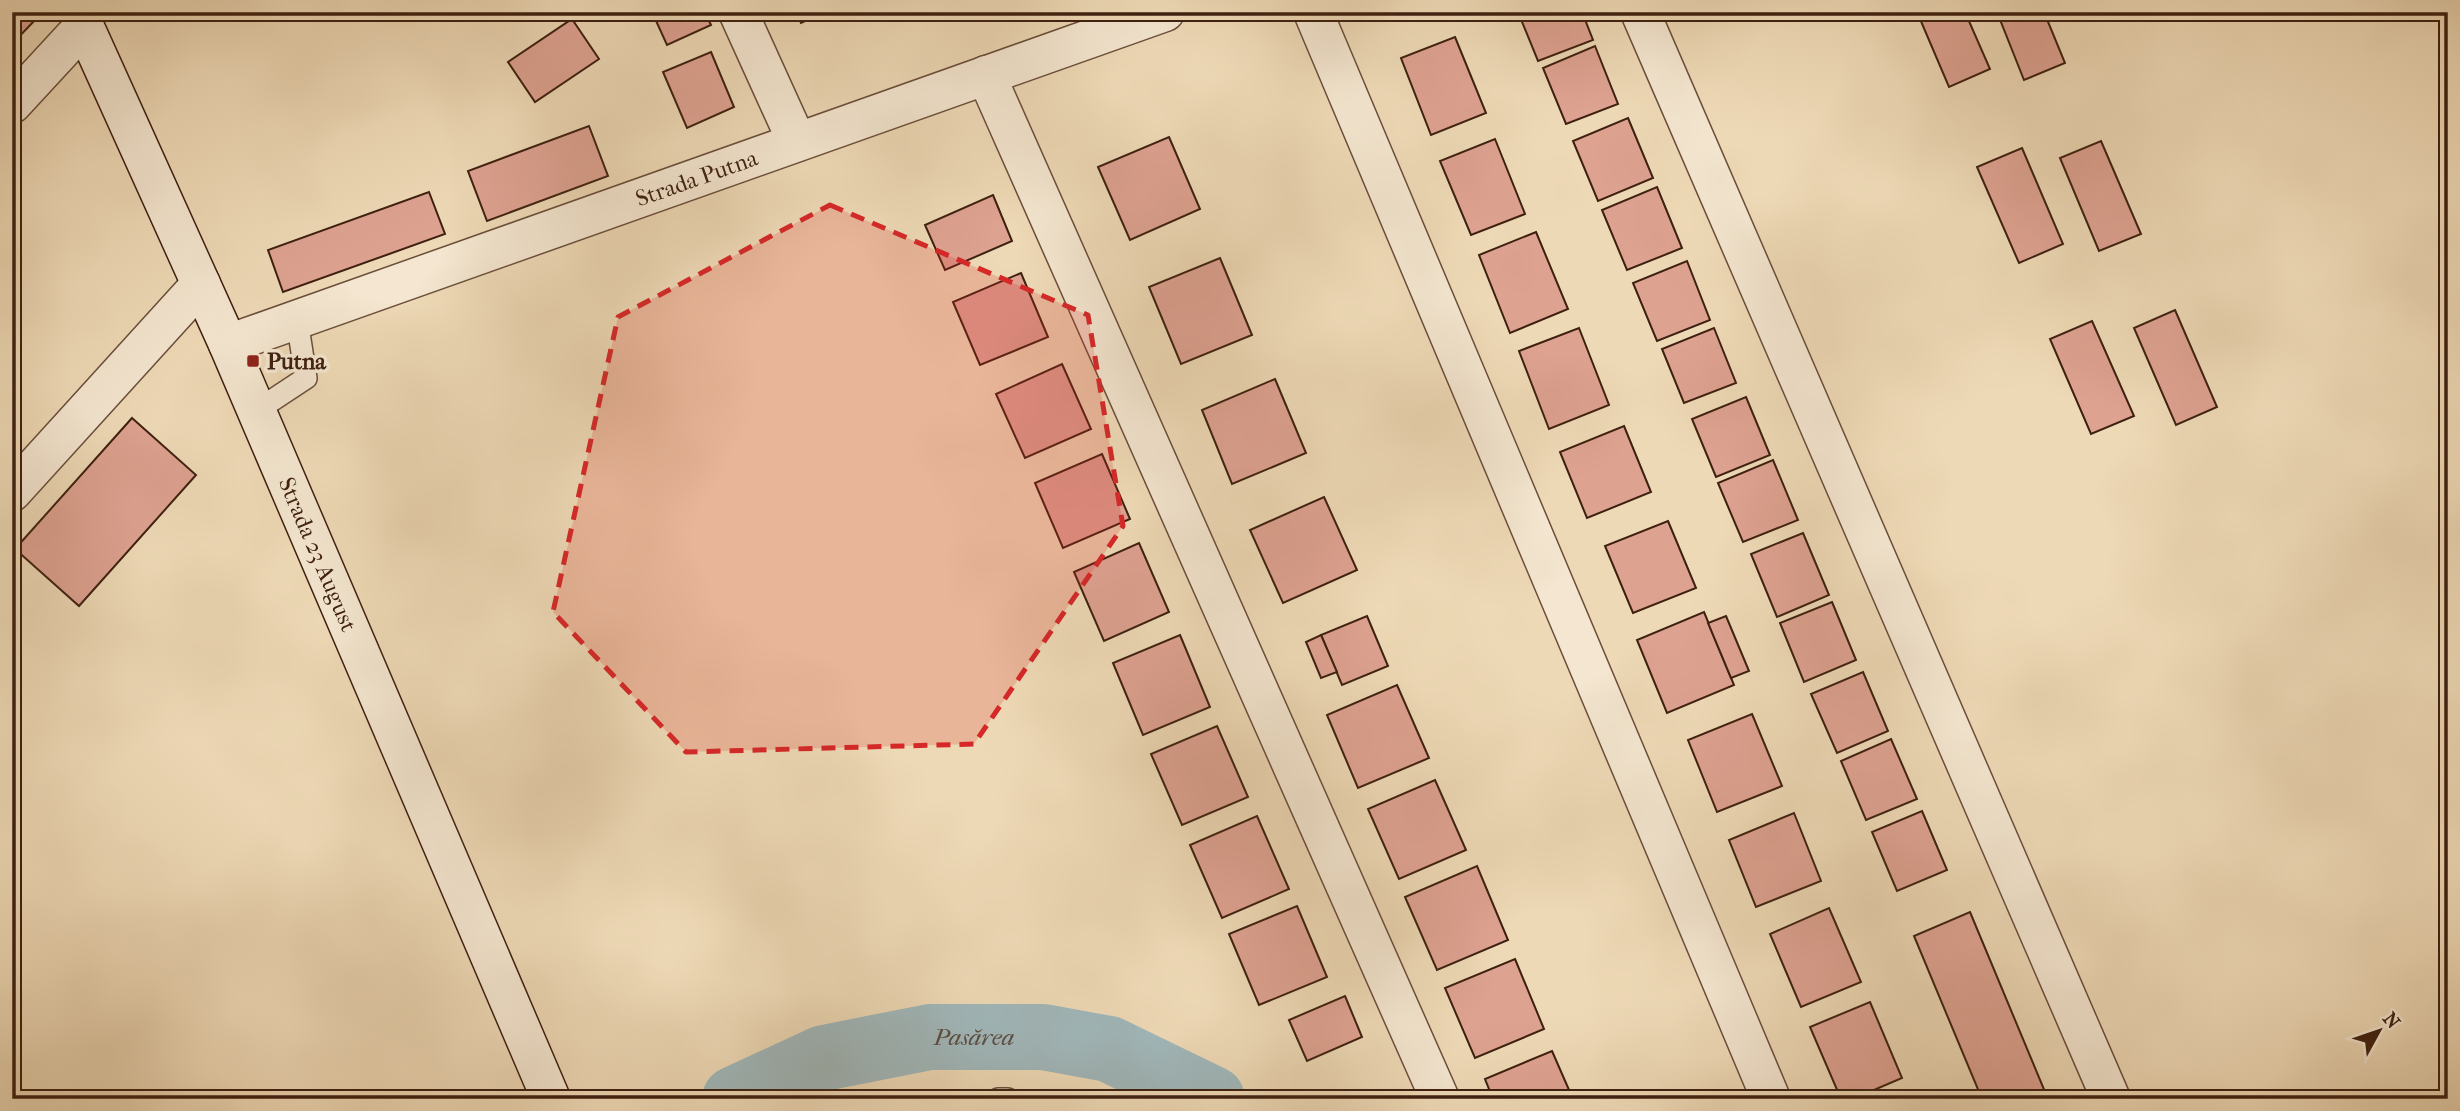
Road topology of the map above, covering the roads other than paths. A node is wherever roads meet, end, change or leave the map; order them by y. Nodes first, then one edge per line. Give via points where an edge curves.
1 (738, 12) edge
2 (1165, 12) edge
3 (1313, 12) edge
4 (1640, 12) edge
5 (81, 19) edge
6 (986, 75) junction
7 (12, 104) edge
8 (797, 142) junction
9 (201, 284) junction
10 (297, 320) junction
11 (228, 344) junction
12 (257, 411) junction
13 (12, 492) edge
14 (551, 1099) edge
15 (998, 1099) edge
16 (1008, 1099) edge
17 (1440, 1099) edge
18 (1770, 1099) edge
19 (2112, 1099) edge

1 - 8 street
2 - 6 street, Strada Putna
3 - 18 street
4 - 19 street
5 - 7 street
5 - 9 street, Strada 23 August
6 - 8 street, Strada Putna
6 - 17 street
8 - 10 street, Strada Putna
9 - 11 street, Strada 23 August
9 - 13 street
10 - 11 street, Strada Putna
10 - 12 lane via 306,378
11 - 12 street, Strada 23 August
12 - 14 street, Strada 23 August
15 - 16 lane

